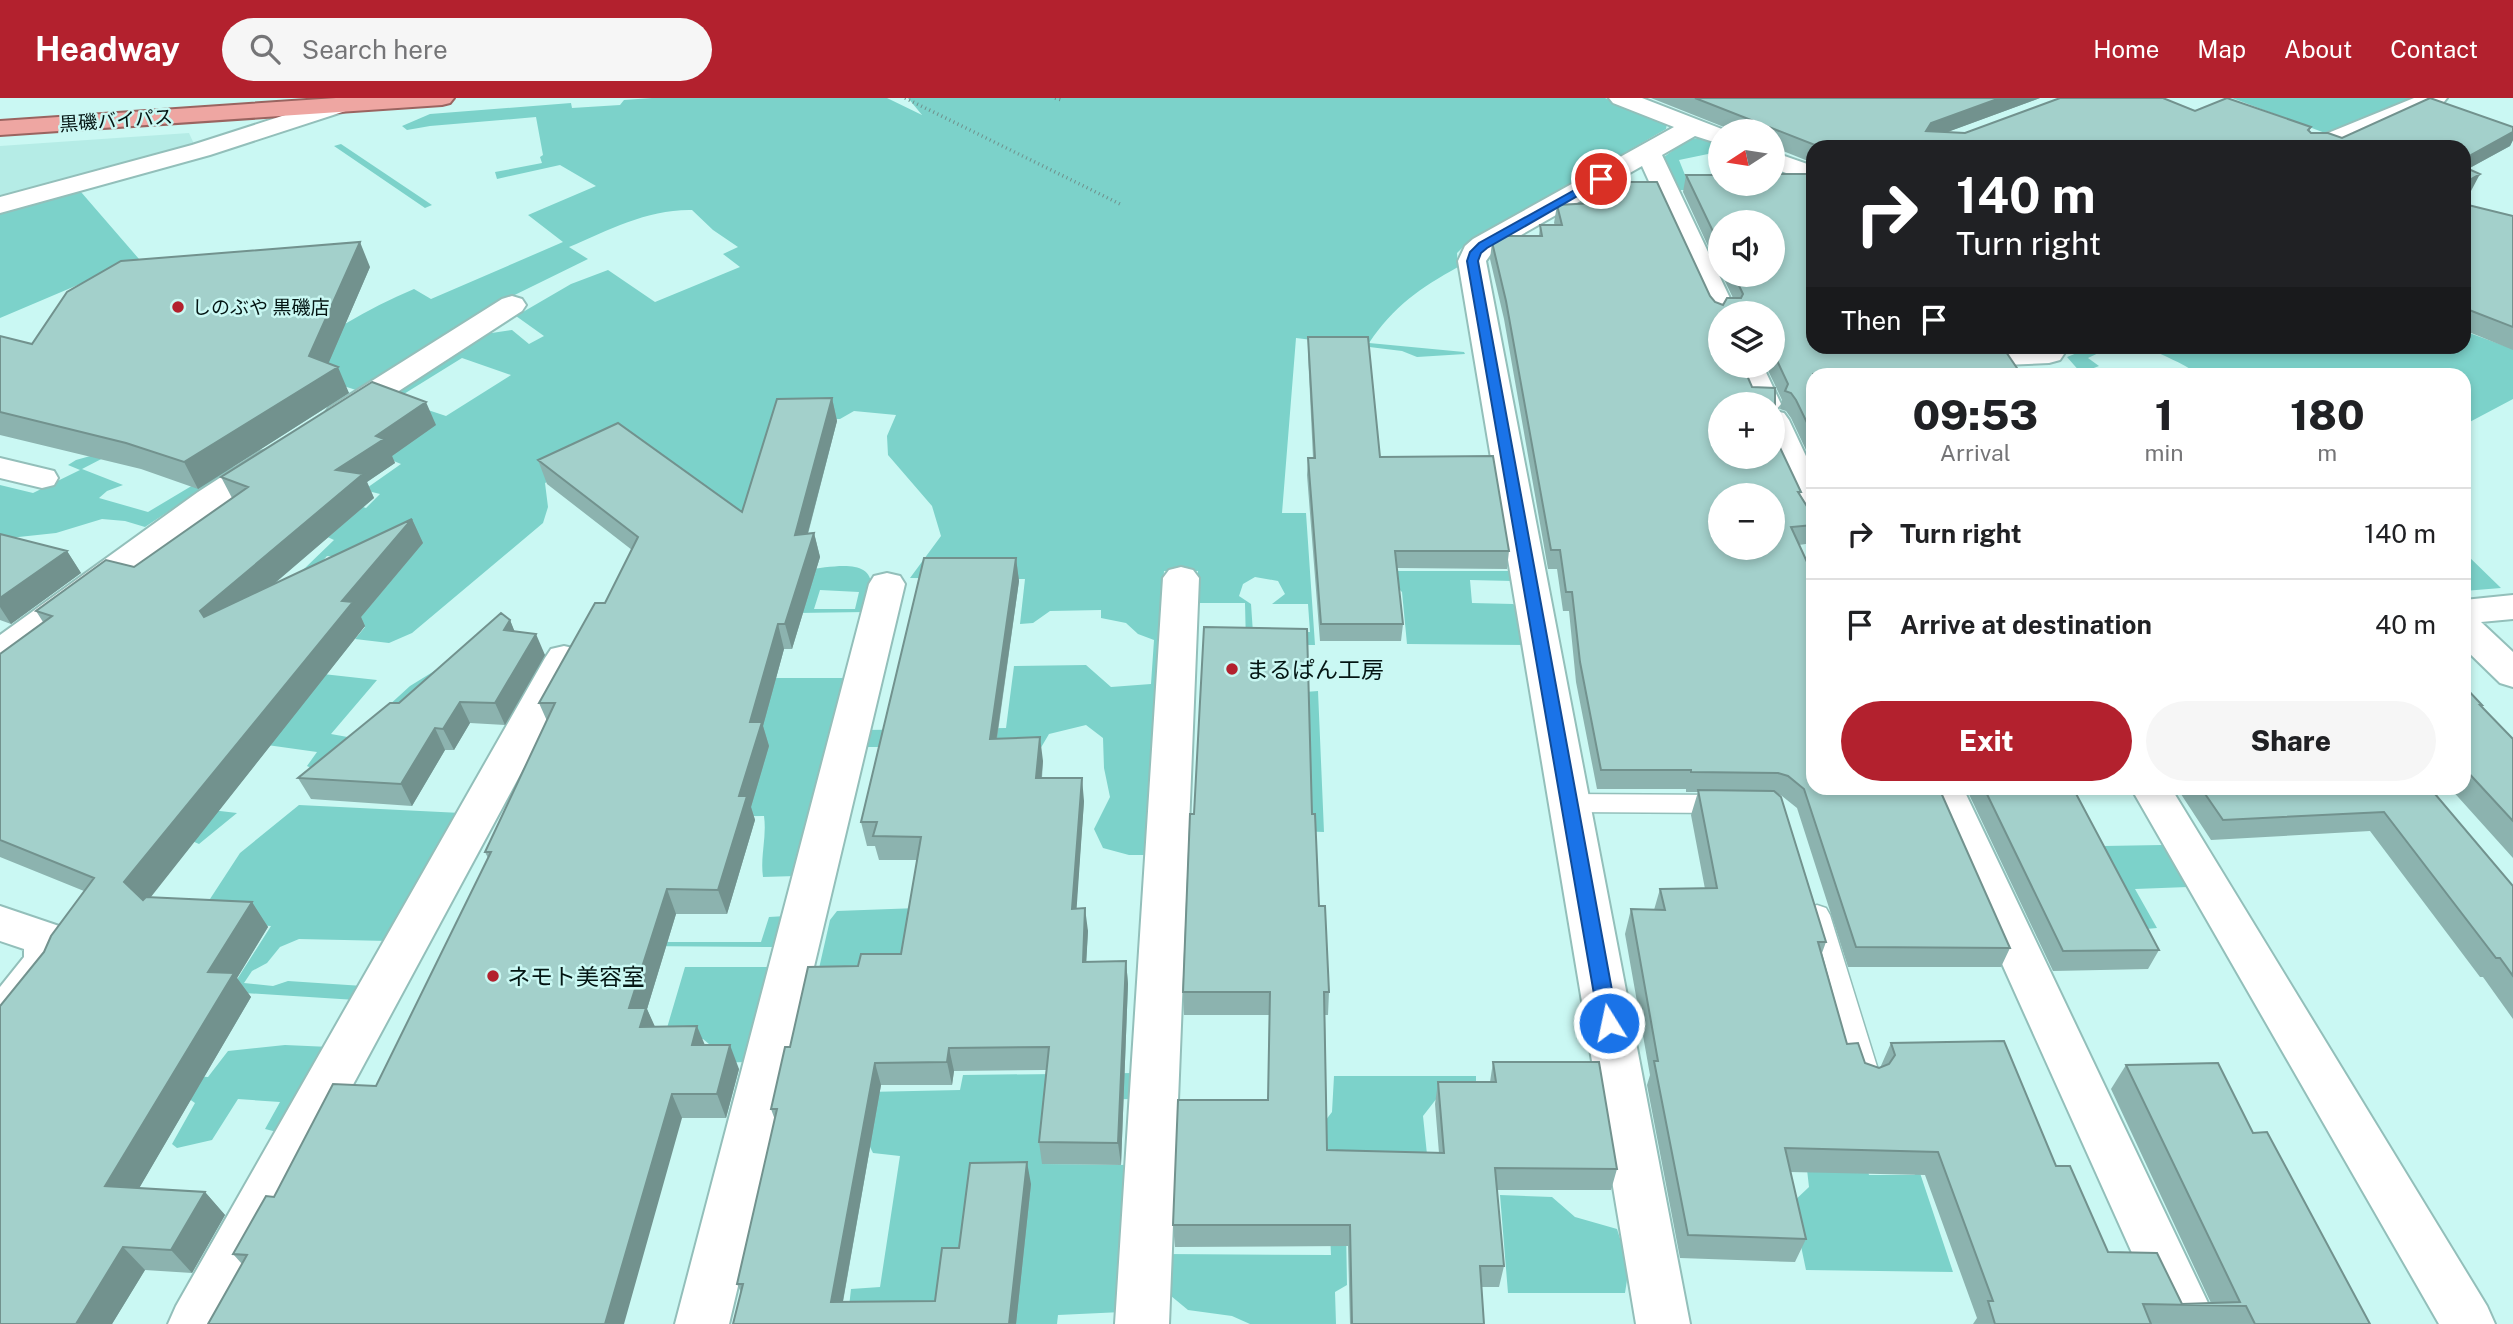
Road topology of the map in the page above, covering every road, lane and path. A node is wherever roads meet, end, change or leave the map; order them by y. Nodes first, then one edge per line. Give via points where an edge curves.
1 (116, 98) edge
2 (442, 98) edge
3 (914, 98) edge
4 (1055, 98) edge
5 (1621, 98) edge
6 (2435, 98) edge
7 (907, 99) edge
8 (1062, 100) dead end
9 (353, 101) edge
10 (0, 106) edge
11 (0, 128) edge
12 (1707, 132) edge
13 (2318, 139) edge
14 (1649, 153) junction
15 (1785, 164) edge
16 (1806, 172) edge
17 (0, 205) edge
18 (1122, 205) dead end
19 (1717, 301) edge
20 (512, 305) dead end
21 (2052, 358) edge
22 (1925, 359) edge
23 (1785, 446) edge
24 (0, 468) edge
25 (42, 478) dead end
26 (1806, 492) edge
27 (1181, 578) dead end
28 (887, 584) dead end
29 (2513, 607) edge
30 (2471, 611) edge
31 (584, 623) edge
32 (2471, 634) edge
33 (0, 653) edge
34 (2513, 674) edge
35 (1946, 795) edge
36 (2155, 795) edge
37 (1569, 803) junction
38 (1745, 804) edge
39 (1810, 894) edge
40 (0, 923) edge
41 (0, 1020) edge
42 (1867, 1078) edge
43 (195, 1324) edge
44 (702, 1324) edge
45 (1142, 1324) edge
46 (1663, 1324) edge
47 (2191, 1324) edge
48 (2468, 1324) edge

1 - 10 highway, 黒磯バイパス
2 - 9 highway, 黒磯バイパス
3 - 7 path
4 - 8 path
5 - 12 street
6 - 13 street
7 - 18 path
9 - 11 highway, 黒磯バイパス
9 - 17 street via 201,150
12 - 14 street
14 - 19 street
14 - 37 street via 1483,246 1472,261
15 - 16 street
20 - 33 street via 210,499
21 - 22 street
23 - 26 street
24 - 25 street
27 - 45 street
28 - 44 street
29 - 30 street
31 - 43 street
32 - 34 street
35 - 47 street
36 - 48 street
37 - 38 lane
37 - 46 street
39 - 42 lane
40 - 41 street via 46,939 47,962

